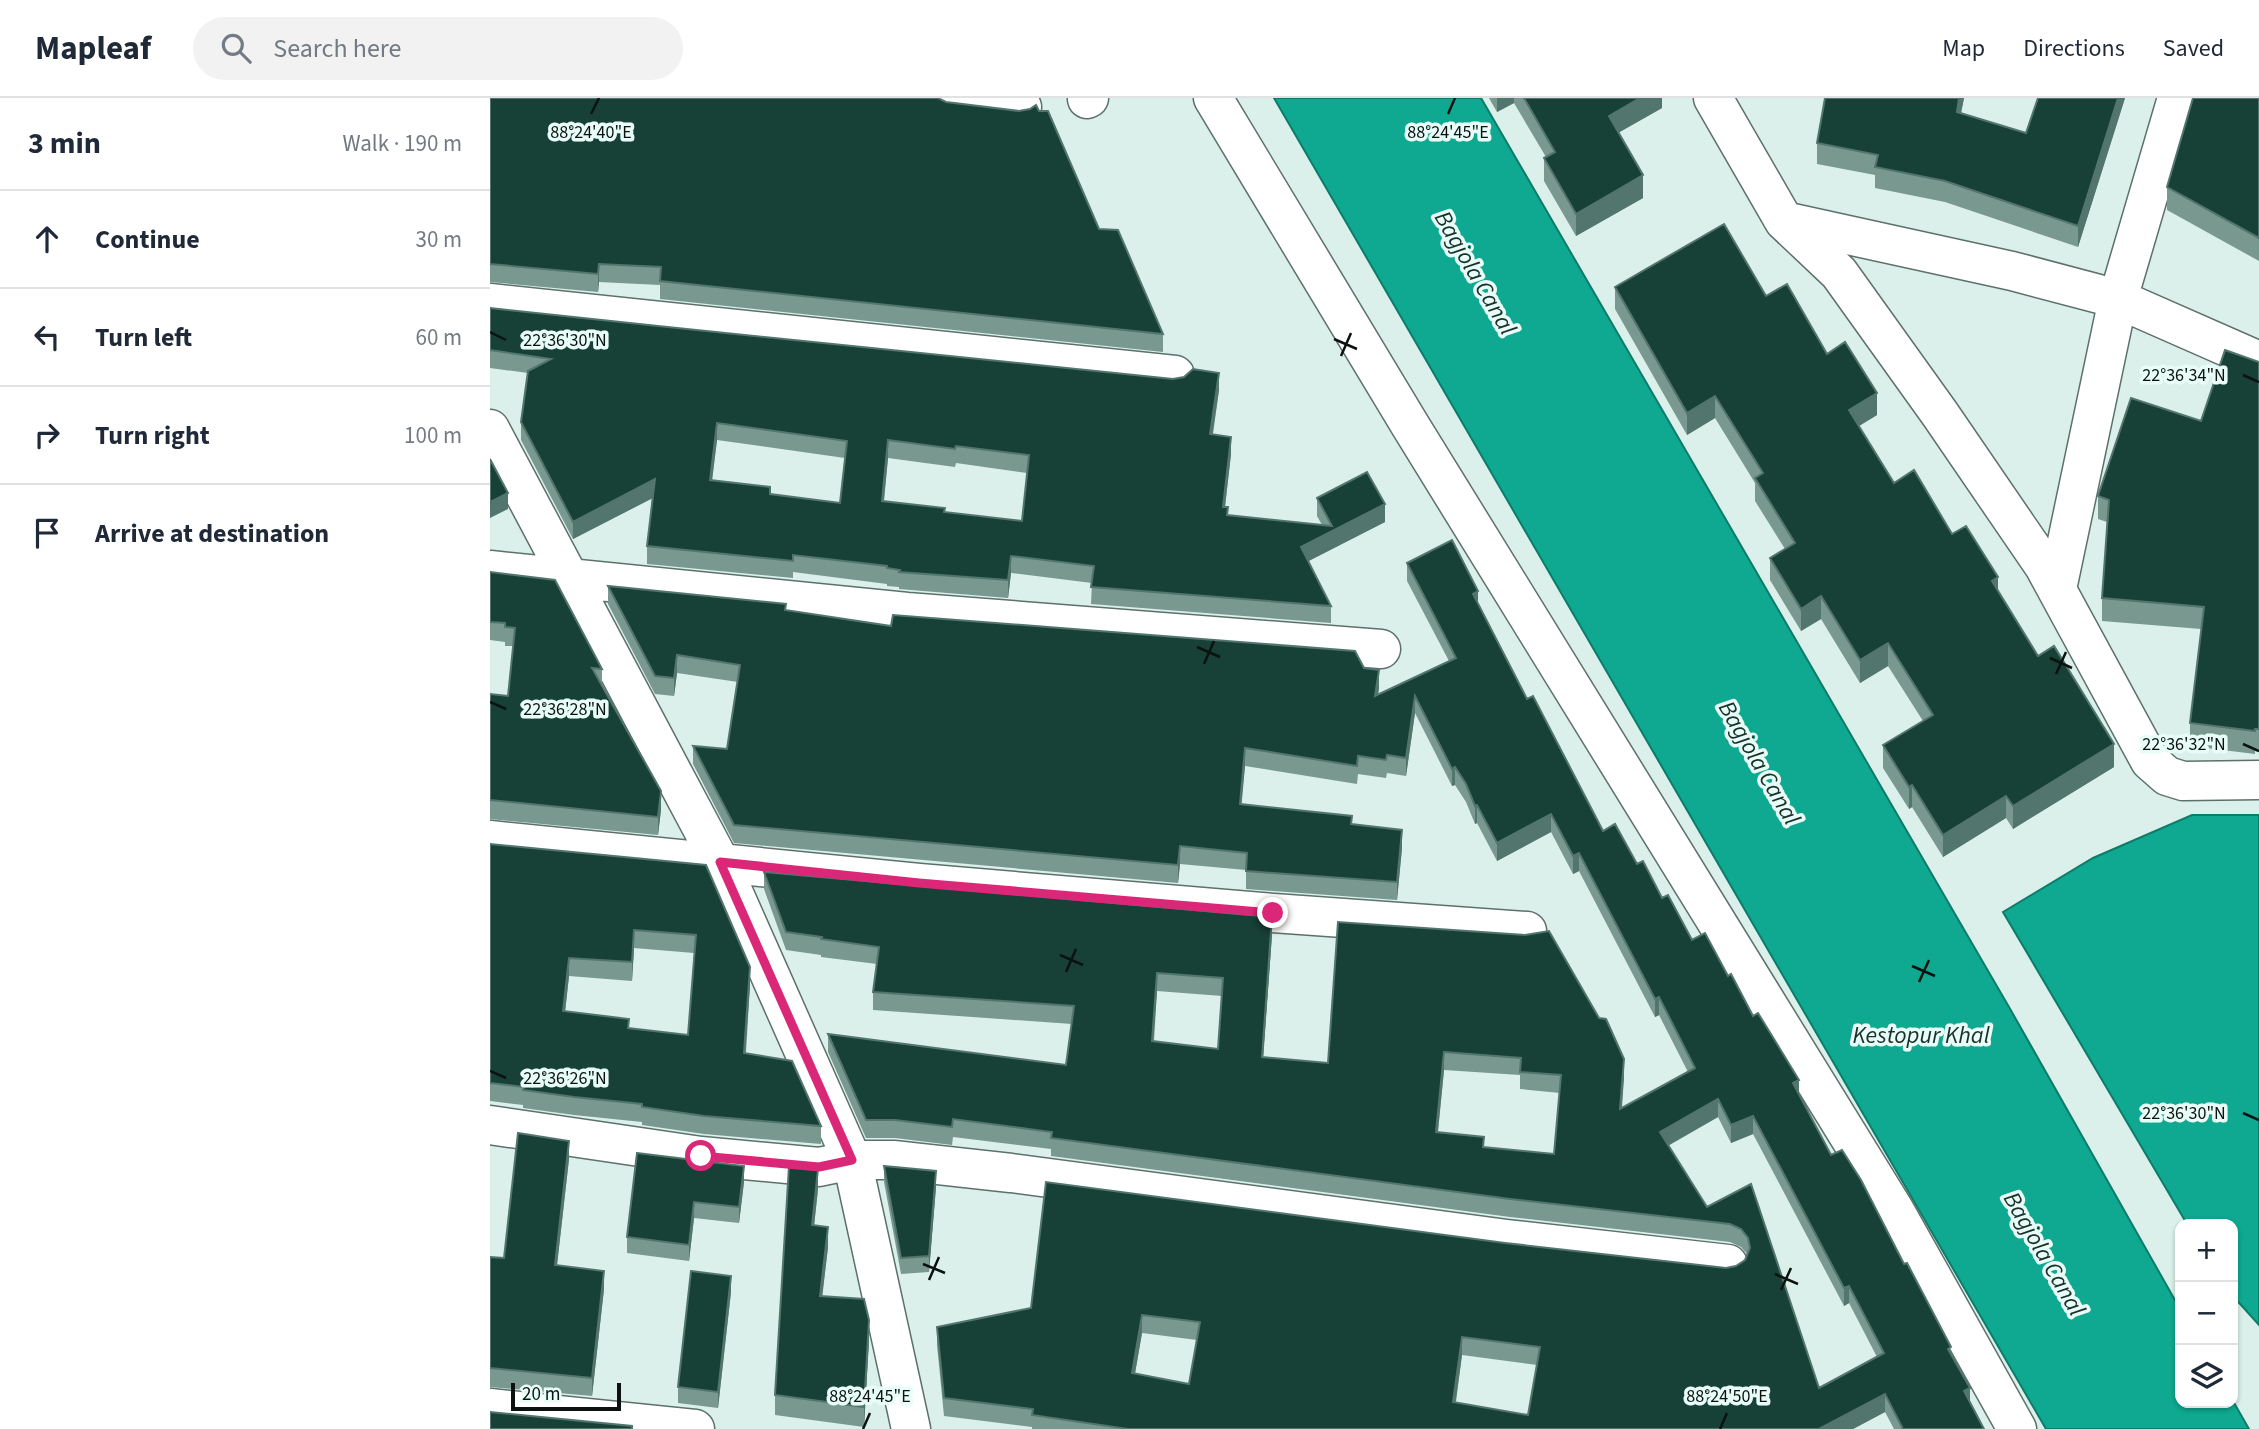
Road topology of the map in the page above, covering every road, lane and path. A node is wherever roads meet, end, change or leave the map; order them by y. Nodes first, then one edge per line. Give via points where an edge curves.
1 (949, 98) edge
2 (1213, 98) edge
3 (1713, 98) edge
4 (2177, 98) edge
5 (1022, 107) edge
6 (1784, 221) junction
7 (2118, 299) junction
8 (490, 303) edge
9 (2259, 361) edge
10 (1175, 374) dead end
11 (490, 429) edge
12 (490, 570) edge
13 (569, 578) junction
14 (2057, 589) junction
15 (1381, 649) dead end
16 (2259, 780) edge
17 (490, 840) edge
18 (720, 862) junction
19 (1527, 931) dead end
20 (490, 1125) edge
21 (852, 1160) junction
22 (1728, 1264) dead end
23 (490, 1408) edge
24 (695, 1429) edge
25 (911, 1429) edge
26 (2017, 1429) edge

1 - 5 street
2 - 26 street via 1895,1211
3 - 6 street
4 - 7 street
6 - 7 street
6 - 14 street via 1839,273
7 - 9 street
7 - 14 street
8 - 10 street
11 - 13 street
12 - 13 street
13 - 15 street via 908,612
13 - 18 street
14 - 16 street via 2150,761 2167,776 2183,781
17 - 18 street
18 - 19 street via 919,883
18 - 21 street
20 - 21 street via 701,1156 819,1167
21 - 22 street via 998,1172
21 - 25 street
23 - 24 street

